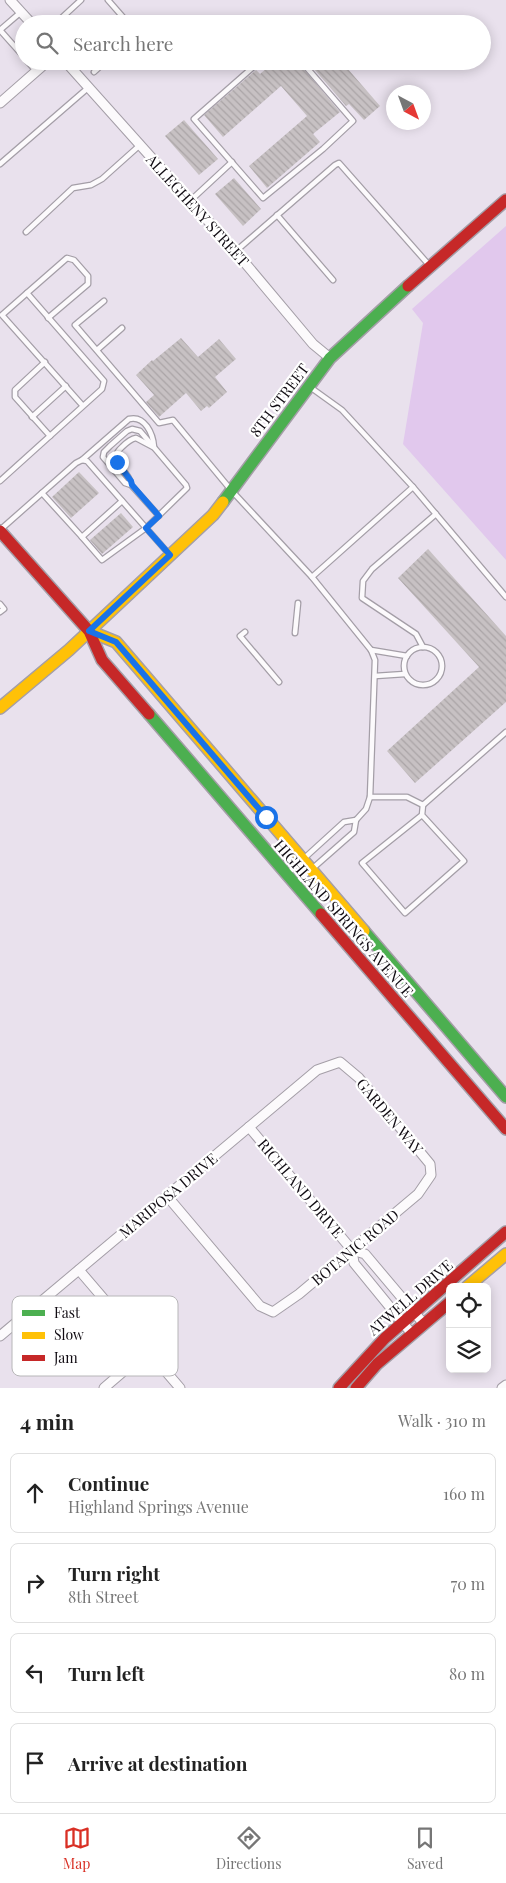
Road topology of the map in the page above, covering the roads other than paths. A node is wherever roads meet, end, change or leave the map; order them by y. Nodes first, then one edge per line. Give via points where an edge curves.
1 (10, 0) edge
2 (82, 0) edge
3 (108, 0) edge
4 (21, 12) junction
5 (18, 15) edge
6 (24, 15) edge
7 (65, 15) edge
8 (121, 15) edge
9 (15, 17) edge
10 (0, 30) edge
11 (15, 47) edge
12 (73, 70) edge
13 (250, 70) edge
14 (309, 70) edge
15 (37, 72) edge
16 (89, 88) junction
17 (0, 103) edge
18 (140, 145) junction
19 (232, 162) junction
20 (0, 164) edge
21 (506, 200) edge
22 (190, 201) junction
23 (277, 215) junction
24 (26, 232) dead end
25 (235, 251) junction
26 (430, 266) junction
27 (333, 280) dead end
28 (27, 293) junction
29 (104, 301) dead end
30 (1, 316) edge
31 (48, 318) junction
32 (122, 328) dead end
33 (97, 350) junction
34 (330, 358) junction
35 (45, 362) junction
36 (66, 386) junction
37 (308, 386) junction
38 (84, 406) junction
39 (32, 417) junction
40 (50, 436) junction
41 (154, 448) junction
42 (82, 460) junction
43 (0, 481) edge
44 (132, 485) junction
45 (413, 487) junction
46 (231, 490) junction
47 (42, 493) junction
48 (122, 501) junction
49 (436, 514) junction
50 (159, 516) junction
51 (146, 528) junction
52 (0, 530) edge
53 (82, 537) junction
54 (170, 555) junction
55 (312, 577) junction
56 (506, 597) edge
57 (298, 603) dead end
58 (0, 604) edge
59 (0, 612) edge
60 (89, 631) junction
61 (245, 632) dead end
62 (296, 633) dead end
63 (423, 647) junction
64 (371, 650) junction
65 (407, 656) junction
66 (405, 674) junction
67 (375, 676) junction
68 (279, 682) dead end
69 (0, 708) edge
70 (506, 732) edge
71 (370, 797) junction
72 (423, 805) junction
73 (422, 815) junction
74 (356, 820) junction
75 (303, 859) junction
76 (312, 869) junction
77 (286, 874) junction
78 (295, 884) junction
79 (340, 1062) joint
80 (506, 1097) edge
81 (249, 1127) junction
82 (506, 1129) edge
83 (431, 1175) joint
84 (167, 1196) junction
85 (506, 1232) edge
86 (352, 1250) junction
87 (506, 1254) edge
88 (79, 1270) junction
89 (472, 1283) edge
90 (48, 1296) edge
91 (101, 1296) edge
92 (446, 1305) edge
93 (414, 1313) junction
94 (403, 1323) junction
95 (424, 1324) junction
96 (12, 1326) edge
97 (412, 1334) junction
98 (0, 1336) edge
99 (118, 1376) edge
100 (169, 1376) edge
101 (506, 1385) edge
102 (104, 1388) edge
103 (180, 1388) edge
104 (339, 1388) edge
105 (356, 1388) edge
106 (502, 1388) edge

1 - 4 street
2 - 7 lane
3 - 8 lane
4 - 5 lane
4 - 6 street
9 - 10 lane
10 - 11 lane
12 - 16 street, ALLEGHENY STREET
13 - 19 lane via 194,119
14 - 19 lane via 353,121 263,198
15 - 17 street
16 - 18 street, ALLEGHENY STREET
16 - 20 lane
18 - 22 street, ALLEGHENY STREET
18 - 24 lane via 102,178 91,185 73,188
19 - 22 lane
21 - 26 main road, 8TH STREET
22 - 25 street, ALLEGHENY STREET
23 - 25 lane
23 - 26 lane via 339,163
23 - 27 lane
25 - 34 street, ALLEGHENY STREET via 313,344
26 - 34 main road, 8TH STREET
28 - 30 lane
28 - 31 lane
28 - 31 lane via 67,258 74,260 88,276 88,284
29 - 33 lane via 75,325
30 - 35 lane
31 - 38 lane via 104,380 102,388
32 - 33 lane
33 - 46 lane via 159,423 173,420
34 - 37 main road, 8TH STREET
35 - 36 lane
35 - 39 lane via 15,390 15,397
36 - 38 lane
36 - 39 lane
37 - 45 lane via 342,410
37 - 46 main road, 8TH STREET
38 - 40 lane
39 - 40 lane
40 - 43 lane
41 - 42 lane via 150,430 134,418
41 - 44 lane via 136,438 116,453 117,462
41 - 44 lane via 140,430 132,429 104,452 106,461 125,482
41 - 50 lane via 187,488
42 - 47 lane
42 - 48 lane via 87,461
44 - 50 lane
45 - 49 lane
45 - 55 lane
46 - 54 main road, 8TH STREET via 213,515
46 - 55 lane
47 - 52 lane
47 - 53 lane
48 - 51 lane
48 - 53 lane
49 - 56 lane
49 - 63 lane via 372,569 363,581 362,598 416,634
50 - 51 lane
51 - 53 lane via 102,560
51 - 54 lane
52 - 60 main road, HIGHLAND SPRINGS AVENUE
54 - 60 main road, 8TH STREET
55 - 64 lane
57 - 62 lane
58 - 59 lane via 4,609
60 - 69 main road, 8TH STREET
60 - 75 main road, HIGHLAND SPRINGS AVENUE via 116,642
60 - 77 main road, HIGHLAND SPRINGS AVENUE via 102,660
61 - 68 lane via 240,636
63 - 65 lane
63 - 66 lane via 435,651 442,661 437,679 419,685
64 - 65 lane
64 - 67 lane
65 - 66 lane
66 - 67 lane
67 - 71 lane
70 - 72 lane
71 - 72 lane via 407,797
71 - 74 lane via 366,809
72 - 73 lane
73 - 73 lane via 362,863 405,913 464,861
74 - 75 lane via 344,822
74 - 76 lane via 354,832
75 - 76 main road, HIGHLAND SPRINGS AVENUE
75 - 77 lane
76 - 78 lane
76 - 80 main road, HIGHLAND SPRINGS AVENUE
77 - 78 main road, HIGHLAND SPRINGS AVENUE
78 - 82 main road, HIGHLAND SPRINGS AVENUE
79 - 81 street, MARIPOSA DRIVE via 317,1070
79 - 83 street, GARDEN WAY via 359,1078 430,1164
81 - 84 street, MARIPOSA DRIVE
81 - 86 street, RICHLAND DRIVE
83 - 86 street, BOTANIC ROAD via 418,1194
84 - 86 street, BOTANIC ROAD via 260,1306 273,1312
84 - 88 street, MARIPOSA DRIVE
85 - 93 main road, ATWELL DRIVE
86 - 93 street, RICHLAND DRIVE via 364,1254
86 - 94 street, RICHLAND DRIVE via 354,1263
87 - 89 main road, ATWELL DRIVE
88 - 90 street, MARIPOSA DRIVE
88 - 91 street
92 - 95 main road, ATWELL DRIVE
93 - 94 main road, ATWELL DRIVE
93 - 95 street, RICHLAND DRIVE
94 - 97 street, RICHLAND DRIVE
94 - 104 main road, ATWELL DRIVE via 364,1359
95 - 97 main road, ATWELL DRIVE
96 - 98 street, MARIPOSA DRIVE
97 - 105 main road, ATWELL DRIVE via 377,1364
99 - 102 street
100 - 103 street
101 - 106 street

